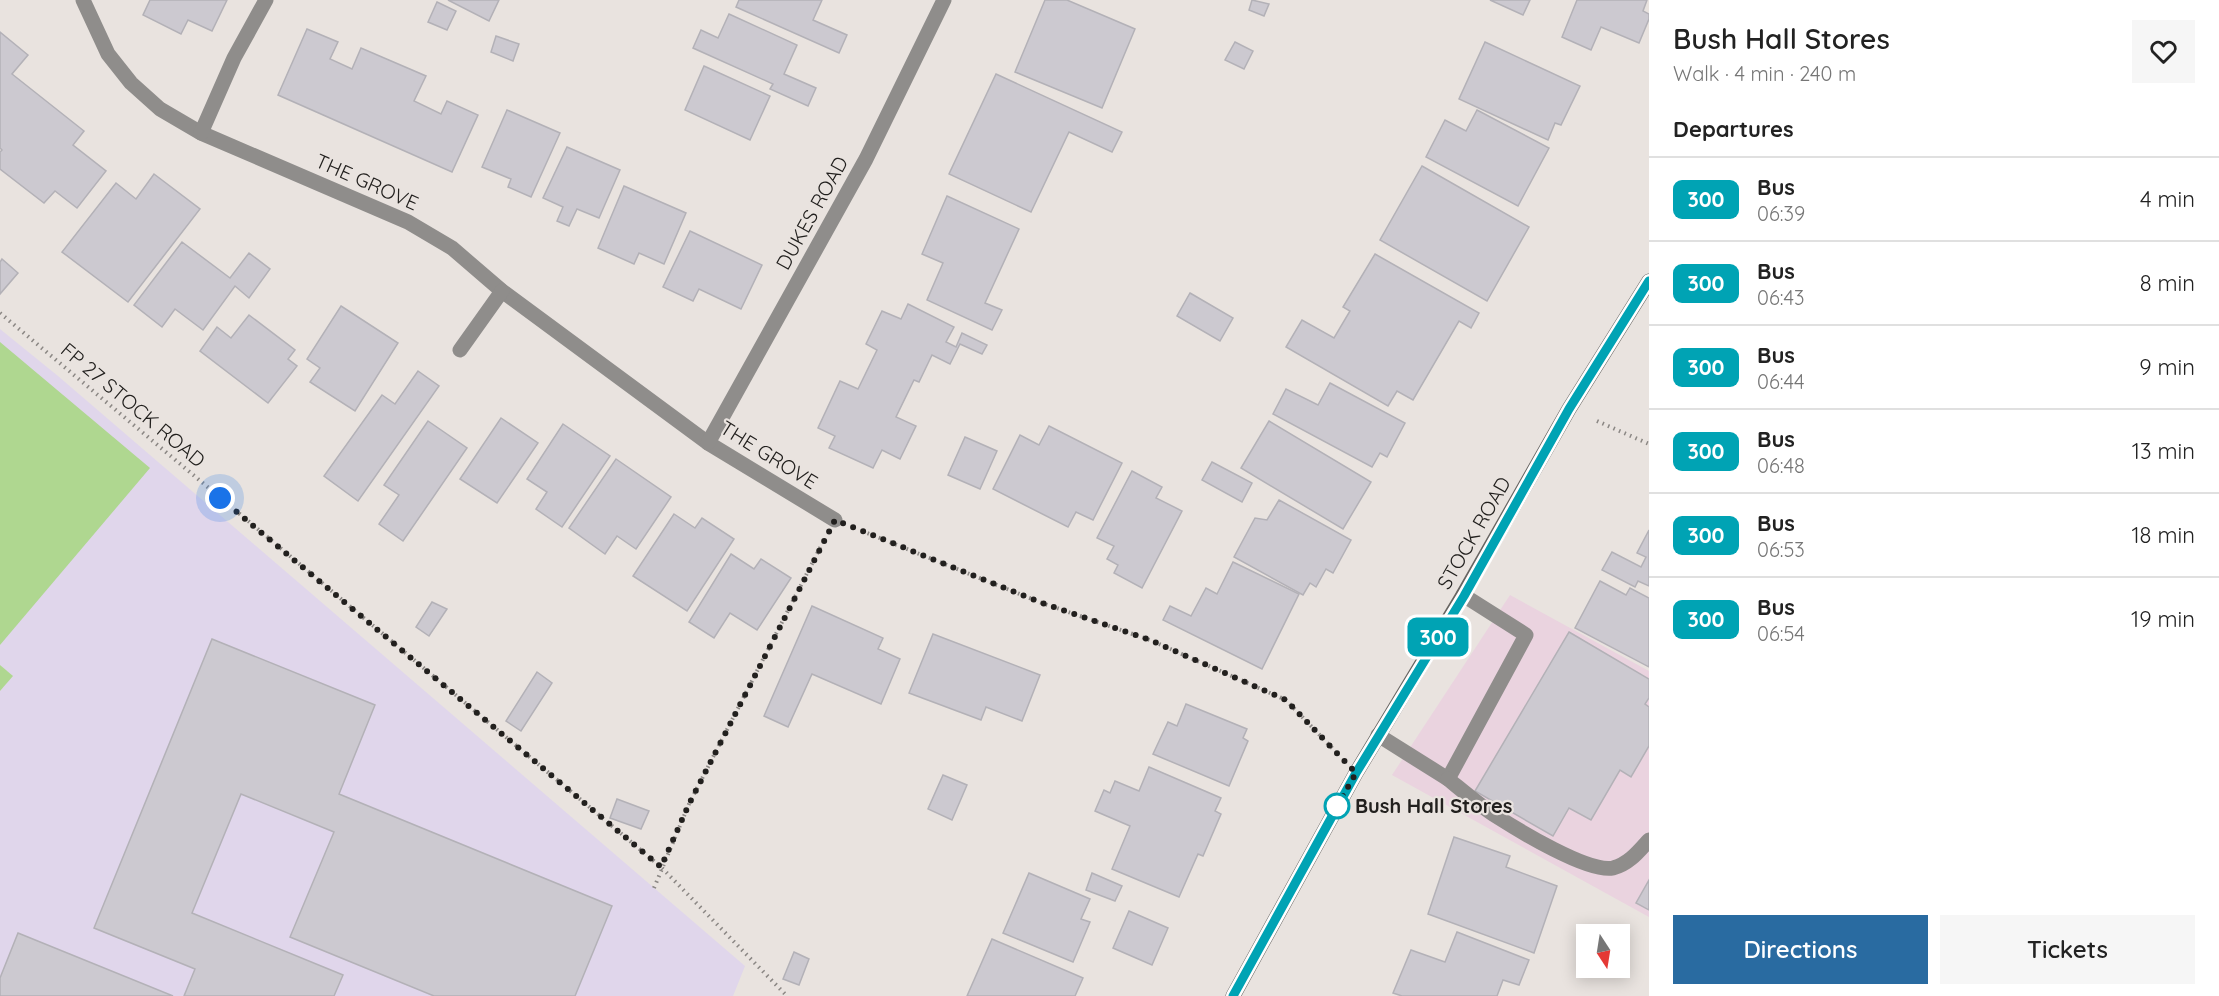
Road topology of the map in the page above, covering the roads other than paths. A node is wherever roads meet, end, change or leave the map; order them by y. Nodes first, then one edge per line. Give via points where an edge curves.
1 (83, 0) edge
2 (266, 0) edge
3 (944, 0) edge
4 (201, 133) junction
5 (1649, 281) edge
6 (502, 291) junction
7 (460, 350) dead end
8 (708, 443) junction
9 (835, 520) road end
10 (1464, 596) junction
11 (1378, 735) junction
12 (1448, 779) junction
13 (1649, 840) edge
14 (1233, 996) edge

1 - 4 street, THE GROVE via 108,54 131,83 160,109
2 - 4 street via 234,58
3 - 8 street, DUKES ROAD via 866,159
4 - 6 street, THE GROVE via 408,222 452,248
5 - 10 main road, STOCK ROAD via 1569,409
6 - 7 street
6 - 8 street, THE GROVE
8 - 9 street, THE GROVE
10 - 11 main road, STOCK ROAD
10 - 12 street via 1526,635
11 - 12 street
11 - 14 main road, STOCK ROAD
12 - 13 street via 1497,816 1596,867 1612,868 1629,861

